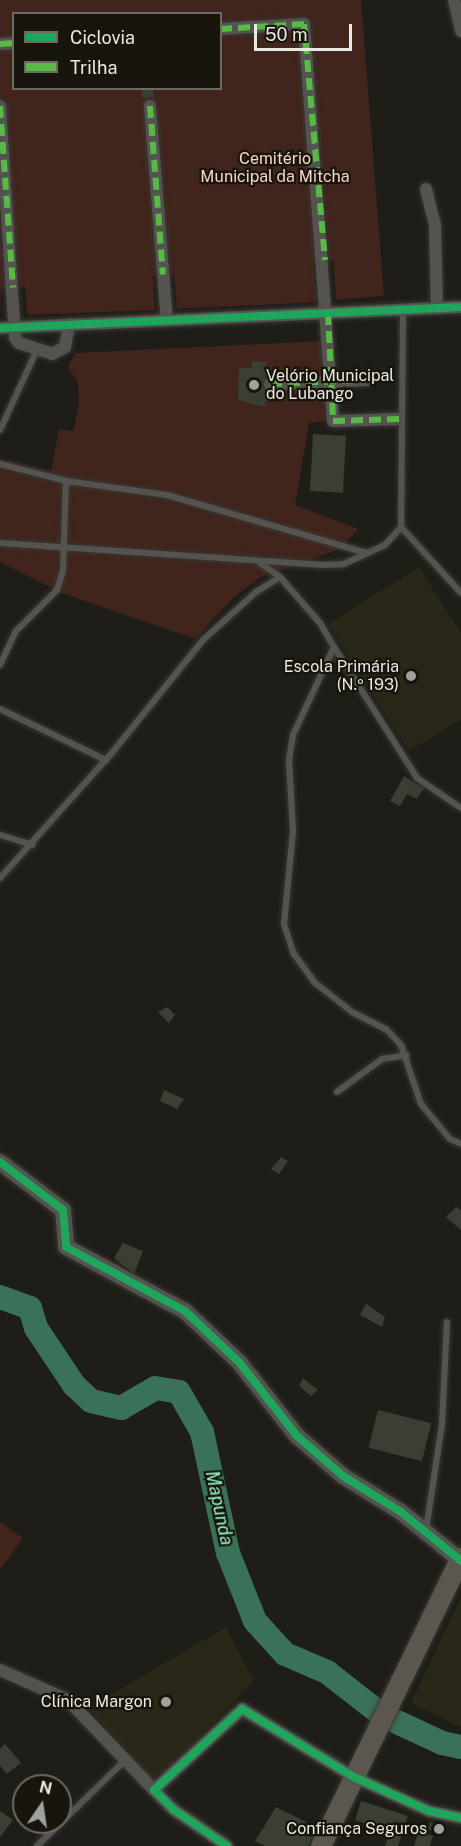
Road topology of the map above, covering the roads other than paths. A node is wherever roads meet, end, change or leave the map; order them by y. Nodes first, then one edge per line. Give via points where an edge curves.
1 (454, 0) edge
2 (222, 29) edge
3 (461, 31) edge
4 (0, 106) edge
5 (150, 106) dead end
6 (426, 189) dead end
7 (461, 307) edge
8 (437, 308) junction
9 (403, 310) junction
10 (328, 313) junction
11 (167, 320) junction
12 (69, 324) junction
13 (14, 327) junction
14 (0, 328) edge
15 (37, 350) junction
16 (366, 380) dead end
17 (331, 382) junction
18 (270, 384) dead end
19 (399, 418) dead end
20 (0, 430) edge
21 (0, 464) edge
22 (66, 481) junction
23 (401, 526) junction
24 (0, 543) edge
25 (64, 550) junction
26 (366, 553) junction
27 (260, 563) junction
28 (280, 577) junction
29 (461, 593) edge
30 (333, 647) junction
31 (0, 665) edge
32 (0, 709) edge
33 (106, 760) junction
34 (461, 808) edge
35 (0, 835) edge
36 (32, 845) junction
37 (0, 878) edge
38 (406, 1055) junction
39 (337, 1092) dead end
40 (461, 1144) edge
41 (0, 1162) edge
42 (447, 1322) dead end
43 (426, 1532) junction
44 (461, 1560) edge
45 (0, 1670) edge
46 (124, 1761) junction
47 (354, 1777) junction
48 (154, 1790) junction
49 (461, 1818) edge
50 (37, 1846) edge
51 (227, 1846) edge
52 (321, 1846) edge

1 - 3 street
2 - 10 street via 304,24
4 - 13 street
5 - 11 street
6 - 8 street via 435,225
7 - 8 street
8 - 9 street
9 - 10 street
9 - 23 lane
10 - 11 street
10 - 17 street
11 - 12 street
12 - 13 street
12 - 15 street via 69,336 59,352
13 - 14 street
13 - 15 street via 19,343
15 - 20 lane
16 - 17 street
17 - 18 street
17 - 19 street via 333,420
21 - 22 lane
22 - 25 lane
22 - 26 lane via 167,495
23 - 26 lane via 384,545
23 - 29 lane
24 - 25 lane
25 - 27 lane
25 - 31 lane via 57,590 16,631
26 - 27 lane via 344,564
27 - 28 lane
28 - 30 lane via 320,623
28 - 33 lane via 256,591 203,640
30 - 34 lane via 417,778
30 - 38 lane via 293,735 289,760 293,831 284,924 294,954 314,982 352,1012 387,1030
32 - 33 lane
33 - 36 lane
35 - 36 lane
36 - 37 lane
38 - 39 lane via 382,1059
38 - 40 lane via 422,1104 450,1139
41 - 43 street via 63,1210 66,1247 185,1311 239,1362 297,1436 343,1476
42 - 43 lane via 442,1424
43 - 44 street
44 - 47 main road
45 - 46 street via 68,1700
46 - 48 street
46 - 50 lane
47 - 48 street via 242,1708
47 - 49 street via 429,1811
47 - 52 main road
48 - 51 street via 174,1810

